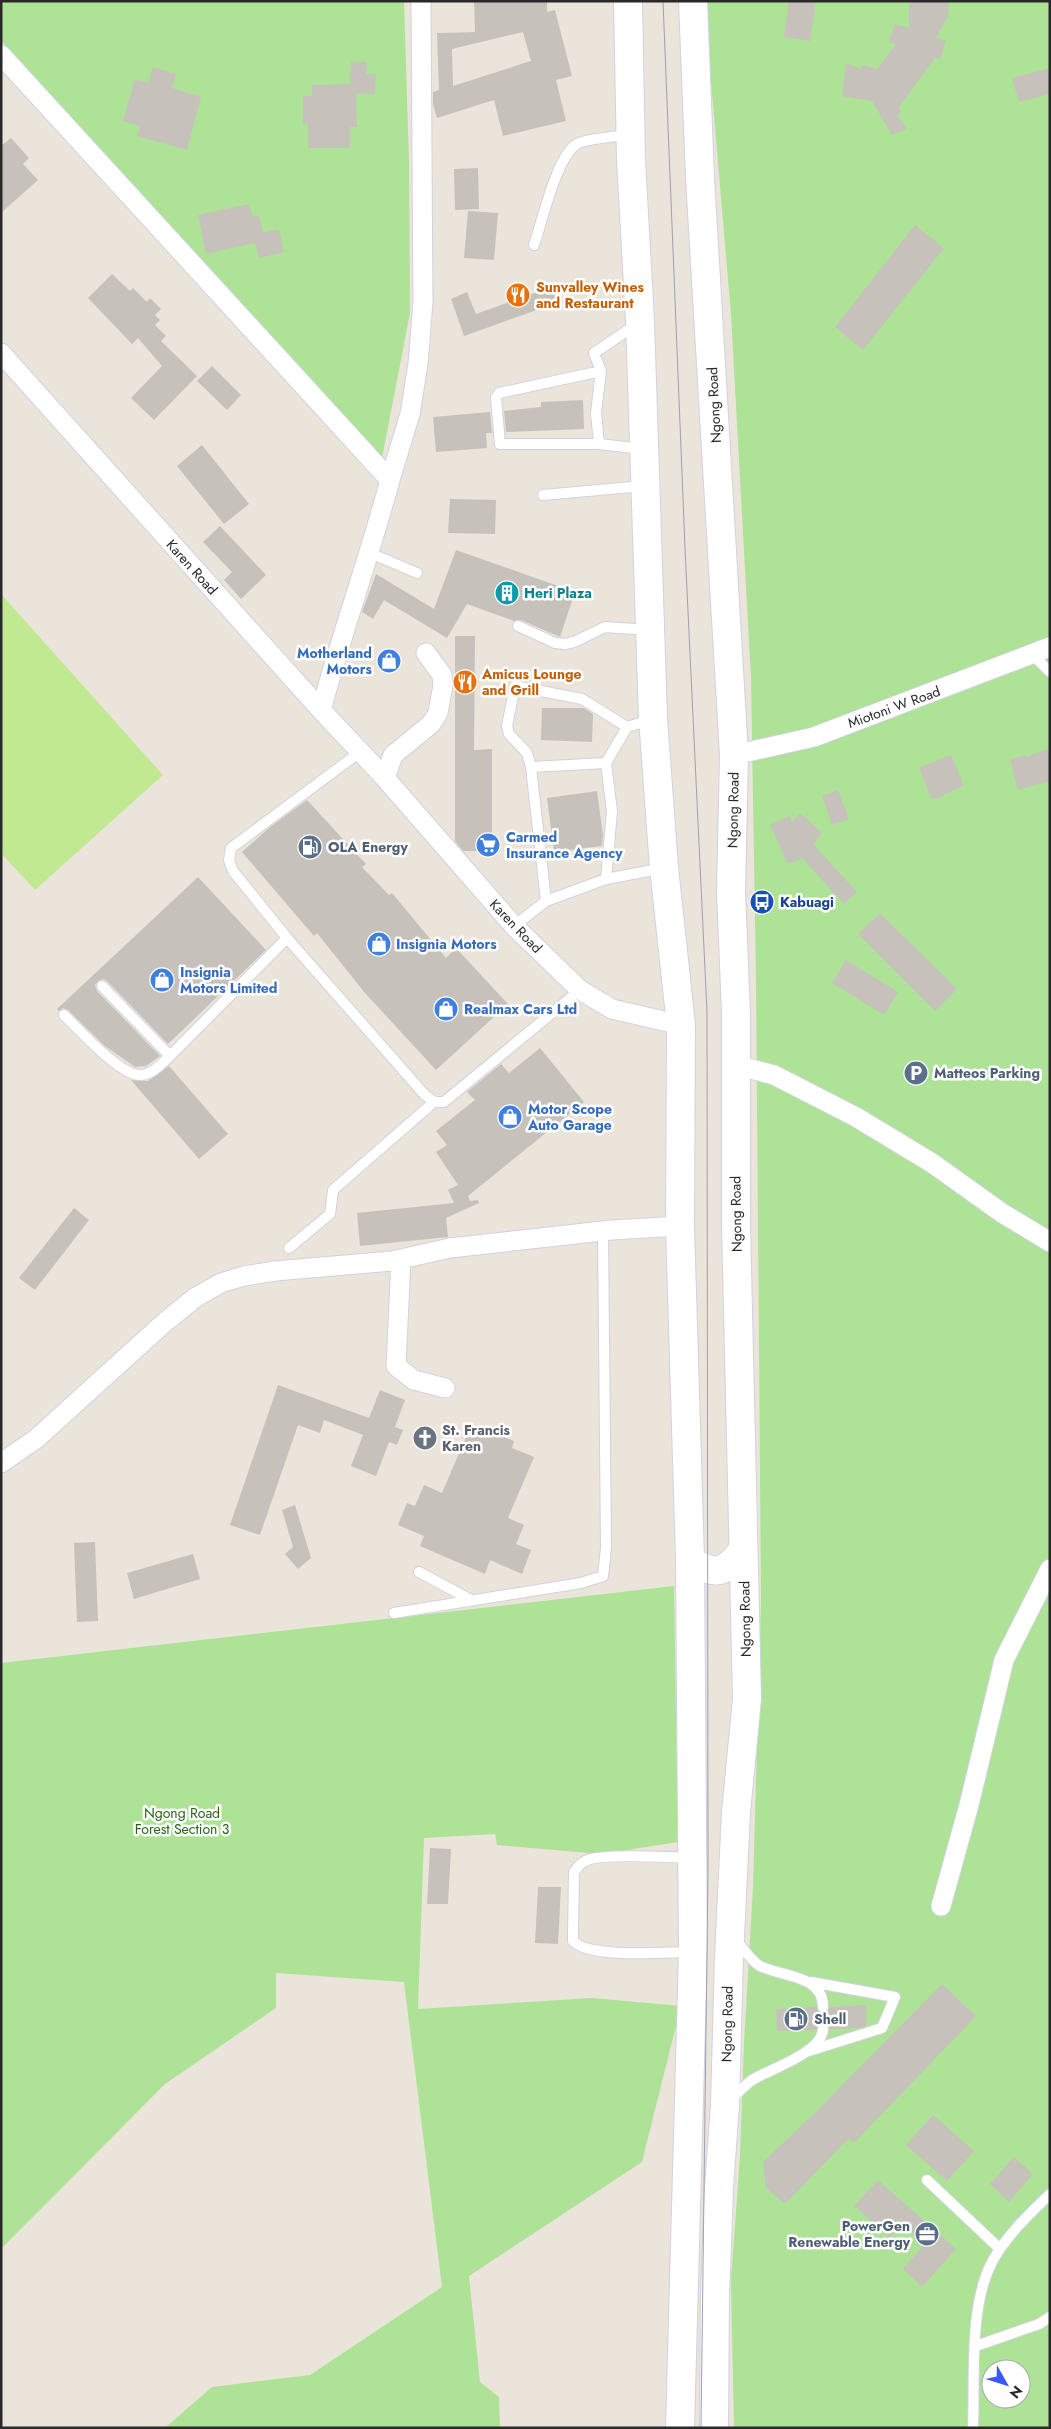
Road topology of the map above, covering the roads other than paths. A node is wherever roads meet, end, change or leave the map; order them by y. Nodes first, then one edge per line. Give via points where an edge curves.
1 (421, 1) edge
2 (628, 1) edge
3 (693, 1) edge
4 (1, 55) edge
5 (631, 135) junction
6 (534, 245) dead end
7 (640, 321) junction
8 (1, 354) edge
9 (601, 371) junction
10 (599, 444) junction
11 (643, 449) junction
12 (390, 480) junction
13 (644, 486) junction
14 (543, 495) dead end
15 (370, 552) junction
16 (417, 574) dead end
17 (518, 626) dead end
18 (652, 630) junction
19 (1042, 651) edge
20 (426, 654) dead end
21 (1050, 672) edge
22 (321, 710) junction
23 (654, 718) junction
24 (627, 727) junction
25 (360, 752) junction
26 (734, 755) junction
27 (606, 763) junction
28 (531, 767) junction
29 (385, 778) junction
30 (664, 868) junction
31 (606, 879) junction
32 (546, 901) junction
33 (514, 926) junction
34 (287, 938) junction
35 (102, 986) dead end
36 (580, 990) junction
37 (64, 1015) dead end
38 (681, 1025) junction
39 (170, 1056) junction
40 (736, 1065) junction
41 (434, 1102) junction
42 (680, 1226) junction
43 (603, 1232) junction
44 (1050, 1242) edge
45 (289, 1248) dead end
46 (401, 1259) junction
47 (445, 1388) dead end
48 (1, 1463) edge
49 (743, 1550) junction
50 (690, 1560) junction
51 (1050, 1570) edge
52 (419, 1572) dead end
53 (471, 1600) junction
54 (394, 1613) dead end
55 (692, 1858) junction
56 (941, 1906) dead end
57 (730, 1933) junction
58 (694, 1952) junction
59 (811, 1982) junction
60 (823, 2007) dead end
61 (823, 2029) dead end
62 (809, 2051) junction
63 (725, 2105) junction
64 (927, 2180) dead end
65 (1050, 2194) edge
66 (1000, 2249) junction
67 (1050, 2317) edge
68 (1045, 2325) edge
69 (976, 2346) junction
70 (680, 2428) edge
71 (714, 2428) edge
72 (973, 2428) edge

1 - 12 street via 423,302 410,414
2 - 5 main road
3 - 26 main road, Ngong Road via 700,178
4 - 12 street
5 - 6 lane via 577,143 568,152
5 - 7 main road
7 - 9 lane via 594,353
7 - 11 main road
8 - 22 street, Karen Road
9 - 10 lane via 596,413
9 - 10 lane via 498,394 496,398 500,444
10 - 11 lane
11 - 13 main road
12 - 15 street
13 - 14 lane
13 - 18 main road
15 - 16 lane
15 - 22 street via 345,624
17 - 18 lane via 555,643 565,644 605,627
18 - 23 main road
19 - 21 lane
19 - 26 street, Miotoni W Road via 814,737
20 - 29 street via 442,674 438,713 431,724 394,755
22 - 25 street, Karen Road
23 - 24 lane
23 - 30 main road
24 - 27 lane
24 - 28 lane via 582,699 515,686 507,726 509,734 527,753
25 - 29 street, Karen Road
25 - 34 lane via 230,848 229,860 233,871
26 - 40 main road, Ngong Road via 732,892
27 - 28 lane
27 - 31 lane via 612,811
28 - 32 lane
29 - 33 street, Karen Road
30 - 31 lane
30 - 38 main road
31 - 32 lane
32 - 33 lane
33 - 36 street, Karen Road
34 - 39 lane
34 - 41 lane
35 - 39 lane
36 - 38 street, Karen Road via 612,1009
36 - 41 lane via 444,1102
37 - 39 lane via 118,1066 131,1074 139,1076 152,1072
38 - 42 main road
40 - 44 street via 774,1075 856,1117
40 - 49 main road, Ngong Road
41 - 45 lane via 333,1190 330,1214
42 - 43 street
42 - 50 main road
43 - 46 street via 450,1248
43 - 53 lane via 606,1548 603,1576 581,1583
46 - 47 street via 396,1366 414,1380
46 - 48 street via 275,1271 221,1283 196,1297 43,1432
49 - 50 main road via 731,1566 719,1570 704,1570
49 - 57 main road, Ngong Road via 747,1699 736,1812
50 - 55 main road
51 - 56 street via 1004,1660
52 - 53 lane
53 - 54 lane
55 - 58 main road
55 - 58 lane via 606,1857 586,1860 574,1872 573,1942 586,1950 610,1952
57 - 59 lane via 759,1965
57 - 63 main road, Ngong Road
58 - 70 main road
59 - 60 lane via 823,2001
59 - 62 lane via 895,1997 882,2028
61 - 62 lane via 823,2034
62 - 63 lane via 752,2080
63 - 71 main road, Ngong Road via 718,2217
64 - 66 lane
65 - 66 lane
66 - 69 lane via 990,2265 977,2308
67 - 68 lane
68 - 69 lane
69 - 72 lane

